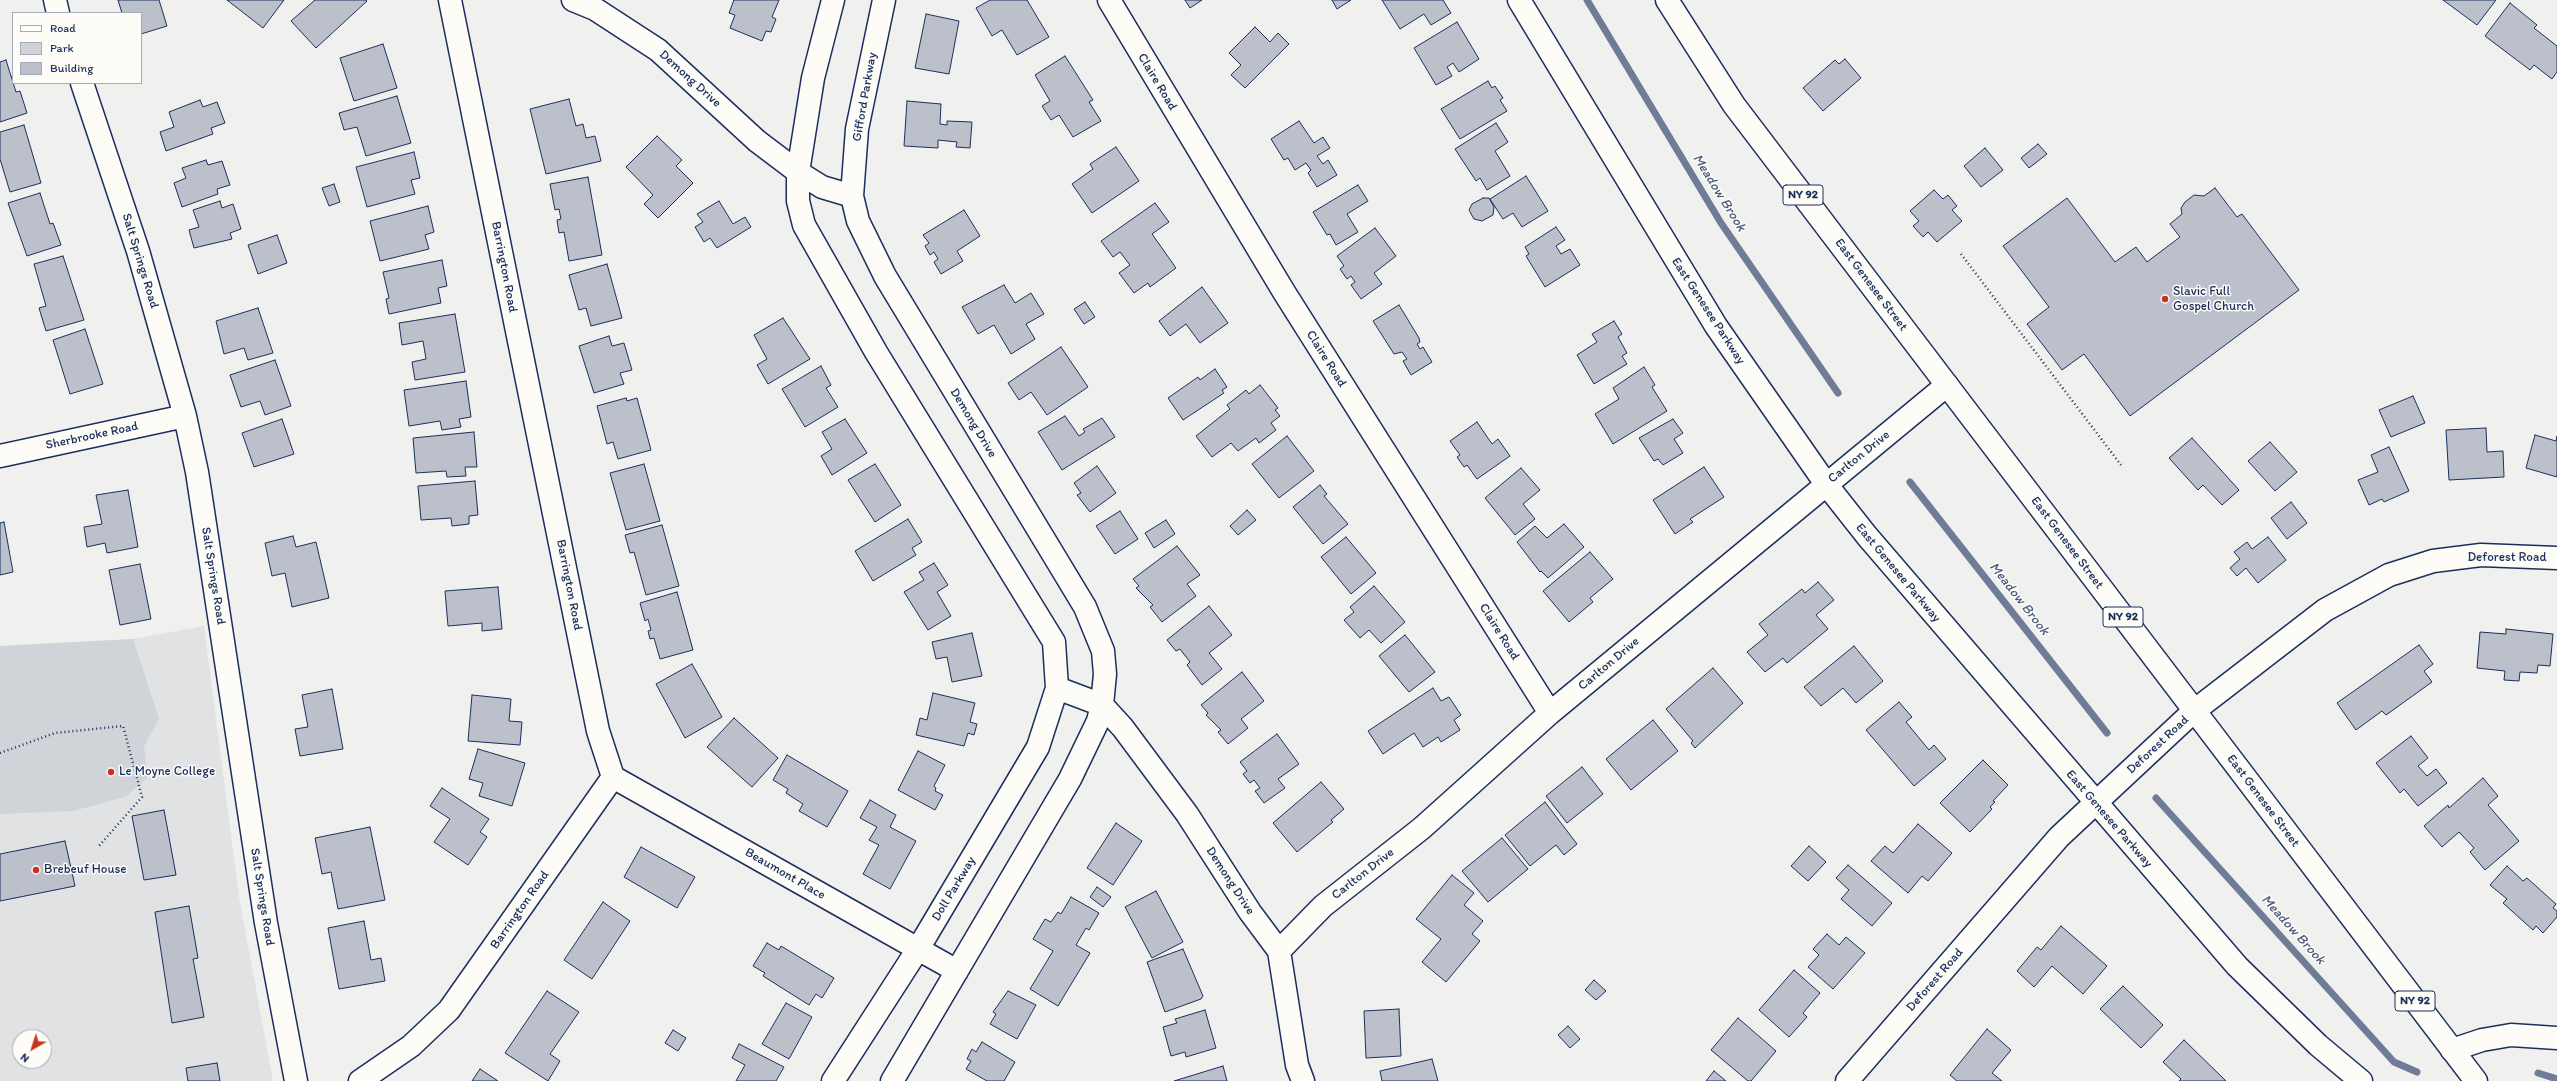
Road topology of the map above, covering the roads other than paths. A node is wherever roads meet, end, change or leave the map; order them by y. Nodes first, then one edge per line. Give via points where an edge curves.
1 (55, 0) edge
2 (450, 0) edge
3 (573, 0) edge
4 (833, 0) edge
5 (884, 0) edge
6 (1108, 0) edge
7 (1518, 0) edge
8 (1667, 0) edge
9 (58, 12) edge
10 (82, 84) edge
11 (798, 172) junction
12 (852, 196) junction
13 (1947, 385) junction
14 (185, 416) junction
15 (0, 456) edge
16 (1826, 484) junction
17 (2557, 558) edge
18 (1057, 688) junction
19 (1102, 706) junction
20 (2194, 711) junction
21 (1550, 713) junction
22 (613, 777) junction
23 (2096, 803) junction
24 (918, 949) junction
25 (1279, 951) junction
26 (957, 971) junction
27 (2557, 1038) edge
28 (2452, 1050) junction
29 (296, 1081) edge
30 (360, 1081) edge
31 (833, 1081) edge
32 (892, 1081) edge
33 (1303, 1081) edge
34 (1846, 1081) edge
35 (2361, 1081) edge
36 (2476, 1081) edge

1 - 9 street
2 - 22 street, Barrington Road via 598,730
3 - 11 street, Demong Drive via 595,9 658,50 757,141
4 - 11 street via 813,78
5 - 12 street, Gifford Parkway via 857,129
6 - 21 street, Claire Road via 1284,292
7 - 16 street, East Genesee Parkway via 1716,326
8 - 13 street, East Genesee Street / NY 92 via 1734,104
10 - 14 street, Salt Springs Road via 138,250
11 - 12 street, Demong Drive via 822,187
11 - 18 street via 798,201 804,225 876,352 1054,642
12 - 19 street, Demong Drive via 858,221 885,276 1085,607 1103,650 1105,674
13 - 16 street, Carlton Drive
13 - 20 street, East Genesee Street / NY 92
14 - 15 street, Sherbrooke Road
14 - 29 street, Salt Springs Road via 197,472 266,923
16 - 21 street, Carlton Drive
16 - 23 street, East Genesee Parkway via 1867,536
17 - 20 street, Deforest Road via 2481,555 2433,561 2389,575 2325,610
18 - 19 street, Demong Drive
18 - 24 street, Doll Parkway via 1038,747
19 - 25 street, Demong Drive via 1123,728 1187,814 1250,912
19 - 26 street via 1070,779
20 - 23 street, Deforest Road
20 - 28 street, East Genesee Street / NY 92
21 - 25 street, Carlton Drive via 1422,828 1323,906
22 - 24 street, Beaumont Place
22 - 30 street, Barrington Road via 449,1010 411,1046
23 - 34 street, Deforest Road via 2059,837
23 - 35 street, East Genesee Parkway via 2237,966 2318,1045
24 - 26 street, Beaumont Place
24 - 31 street, Doll Parkway
25 - 33 street, Demong Drive via 1297,1065
26 - 32 street
27 - 28 street via 2510,1035 2482,1040
28 - 36 street, East Genesee Street / NY 92

